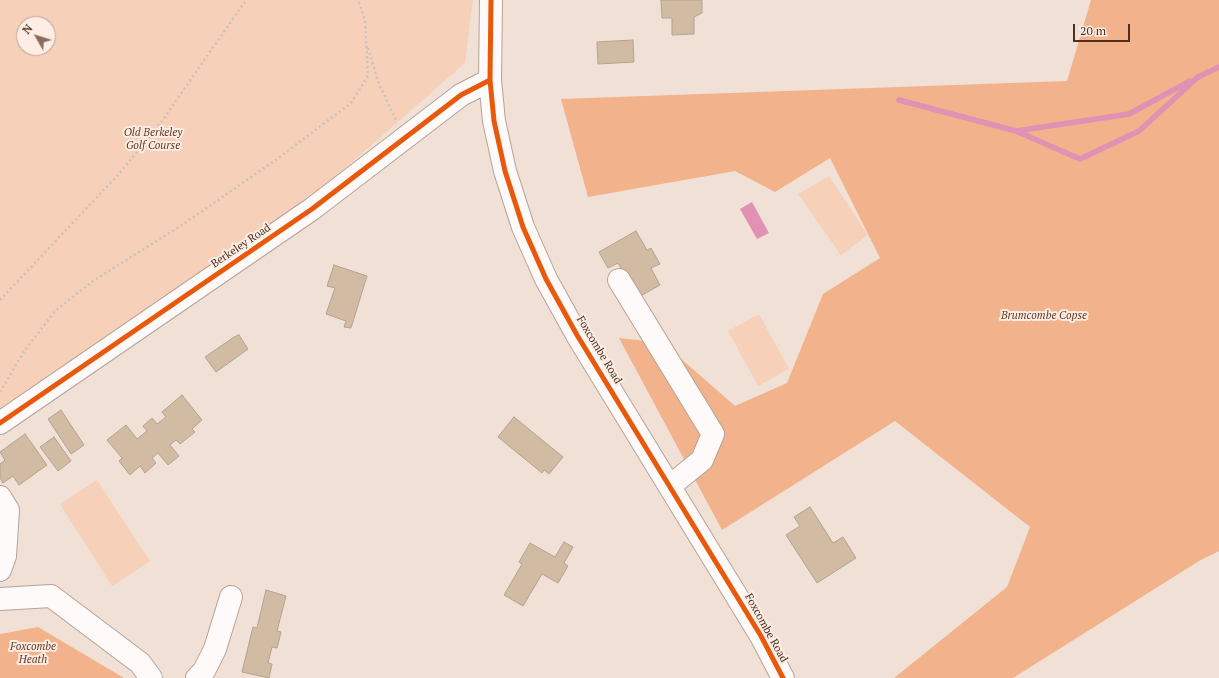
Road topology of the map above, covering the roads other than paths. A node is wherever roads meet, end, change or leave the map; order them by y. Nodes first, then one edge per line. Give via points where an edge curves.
1 (491, 0) edge
2 (490, 80) junction
3 (619, 280) dead end
4 (0, 423) edge
5 (670, 486) junction
6 (0, 497) edge
7 (0, 570) edge
8 (231, 597) dead end
9 (0, 599) edge
10 (204, 674) edge
11 (151, 678) edge
12 (783, 678) edge

1 - 2 street, Foxcombe Road
2 - 4 street, Berkeley Road via 461,95 312,209
2 - 5 street, Foxcombe Road via 494,121 505,171 523,227 546,279 577,335
3 - 5 street via 713,434 702,460
5 - 12 street, Foxcombe Road via 761,636
6 - 7 street via 8,510 5,556
8 - 10 street via 215,649
9 - 11 street via 51,596 140,663

